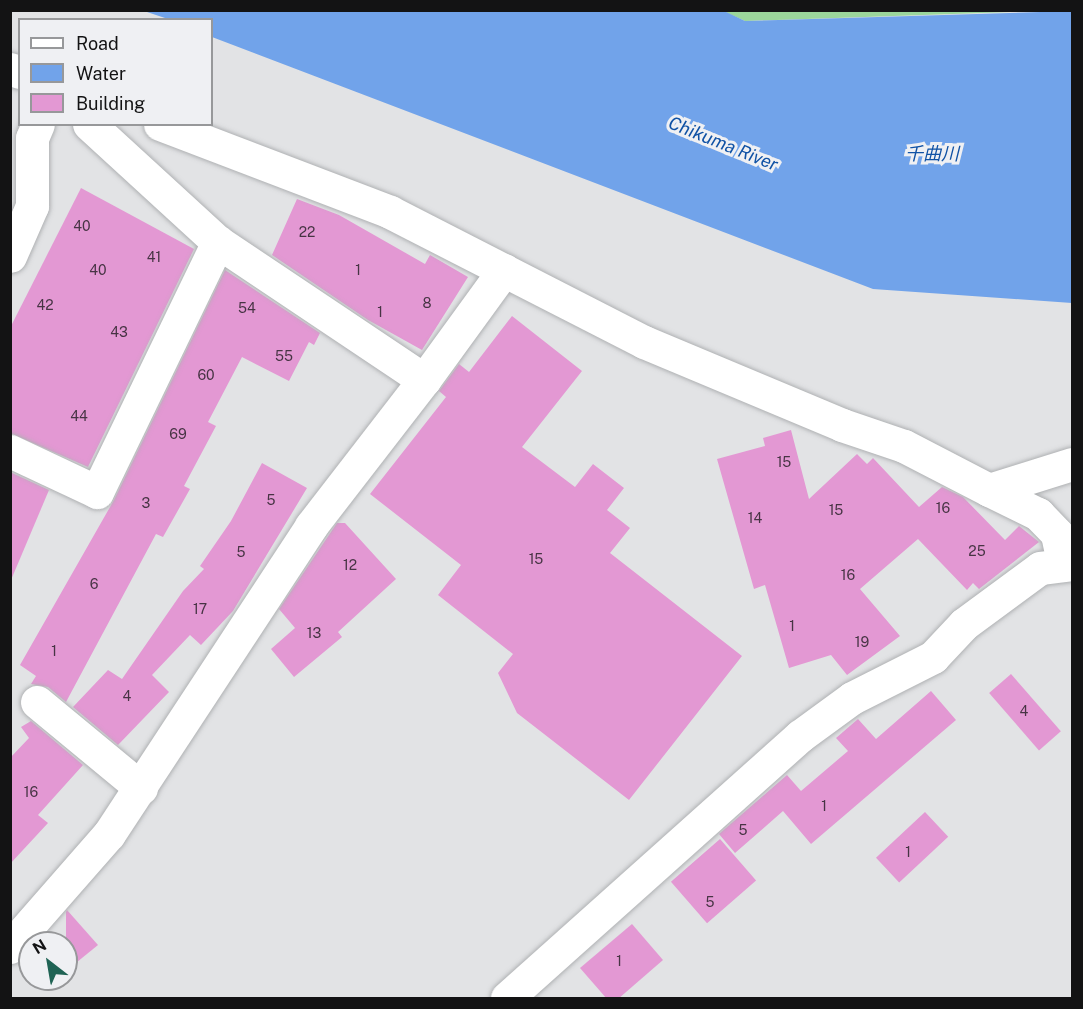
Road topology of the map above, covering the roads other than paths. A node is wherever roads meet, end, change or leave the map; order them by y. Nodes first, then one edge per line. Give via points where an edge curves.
1 (37, 126) edge
2 (91, 126) edge
3 (165, 126) edge
4 (218, 242) junction
5 (10, 256) edge
6 (504, 270) junction
7 (424, 380) junction
8 (10, 451) edge
9 (1072, 464) edge
10 (989, 490) junction
11 (1068, 563) edge
12 (37, 702) dead end
13 (141, 788) junction
14 (10, 947) edge
15 (507, 999) edge

1 - 5 street via 32,138 32,207
2 - 4 street
3 - 6 street via 390,212
4 - 7 street
4 - 8 street via 98,492
6 - 7 street
6 - 10 street via 644,342 842,425 904,446
7 - 13 street via 311,525
9 - 10 street
10 - 11 street via 1038,514 1057,534
11 - 15 street via 1040,568 964,624 933,657 852,698 800,736
12 - 13 street
13 - 14 street via 109,834

